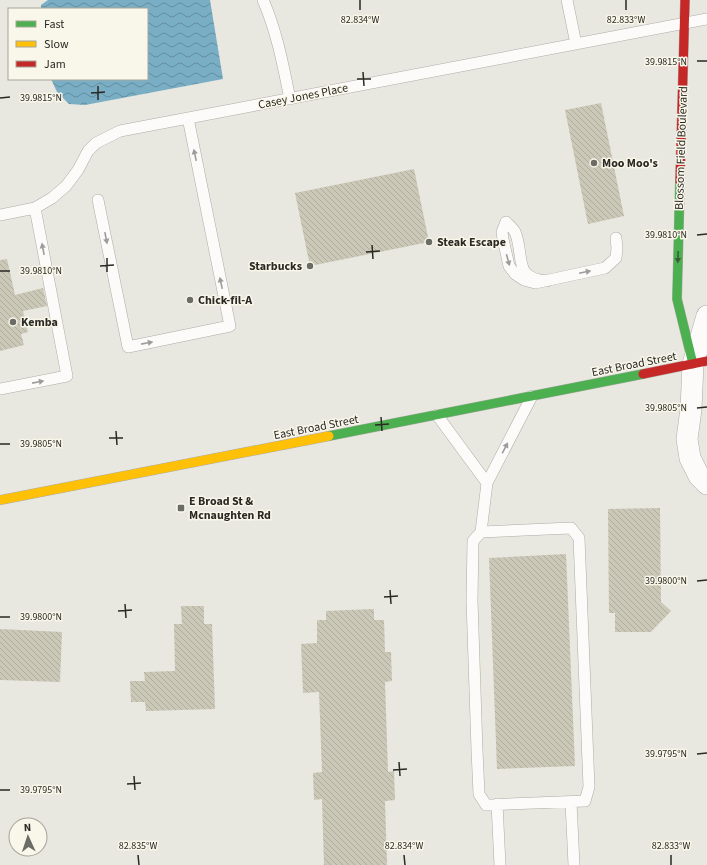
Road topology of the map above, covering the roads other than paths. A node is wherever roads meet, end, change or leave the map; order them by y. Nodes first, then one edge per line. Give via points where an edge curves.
1 (263, 0) edge
2 (567, 0) edge
3 (685, 0) edge
4 (707, 19) edge
5 (685, 23) junction
6 (576, 44) junction
7 (290, 99) junction
8 (188, 118) junction
9 (98, 200) dead end
10 (35, 208) junction
11 (0, 215) edge
12 (506, 222) dead end
13 (616, 238) dead end
14 (707, 316) edge
15 (700, 363) edge
16 (0, 389) edge
17 (532, 396) junction
18 (437, 415) junction
19 (486, 483) junction
20 (707, 484) edge
21 (0, 500) edge
22 (481, 532) junction
23 (571, 802) junction
24 (497, 804) junction
25 (500, 865) edge
26 (574, 865) edge

1 - 7 lane via 280,49
2 - 6 lane
3 - 5 main road, Blossom Field Boulevard
4 - 5 lane, Casey Jones Place
5 - 6 lane, Casey Jones Place
5 -> 15 main road, Blossom Field Boulevard via 677,299
6 - 7 lane, Casey Jones Place
7 - 8 lane, Casey Jones Place
9 -> 8 lane via 128,347 230,326
8 - 10 lane, Casey Jones Place via 120,131 96,143 88,150 66,186
10 - 11 lane, Casey Jones Place
16 -> 10 lane via 67,376
12 -> 13 lane via 502,239 509,266 524,280 535,282 605,268 616,258
14 - 15 street
15 - 17 main road, East Broad Street
15 - 20 street via 687,439 690,458 699,476
17 - 18 main road, East Broad Street
19 -> 17 lane
18 - 19 lane
18 - 21 main road, East Broad Street
19 - 22 lane
22 - 23 lane via 571,528 579,538 588,787 585,801
22 - 24 lane via 473,540 472,600 479,794 486,805
23 - 24 lane
23 - 26 lane
24 - 25 lane

